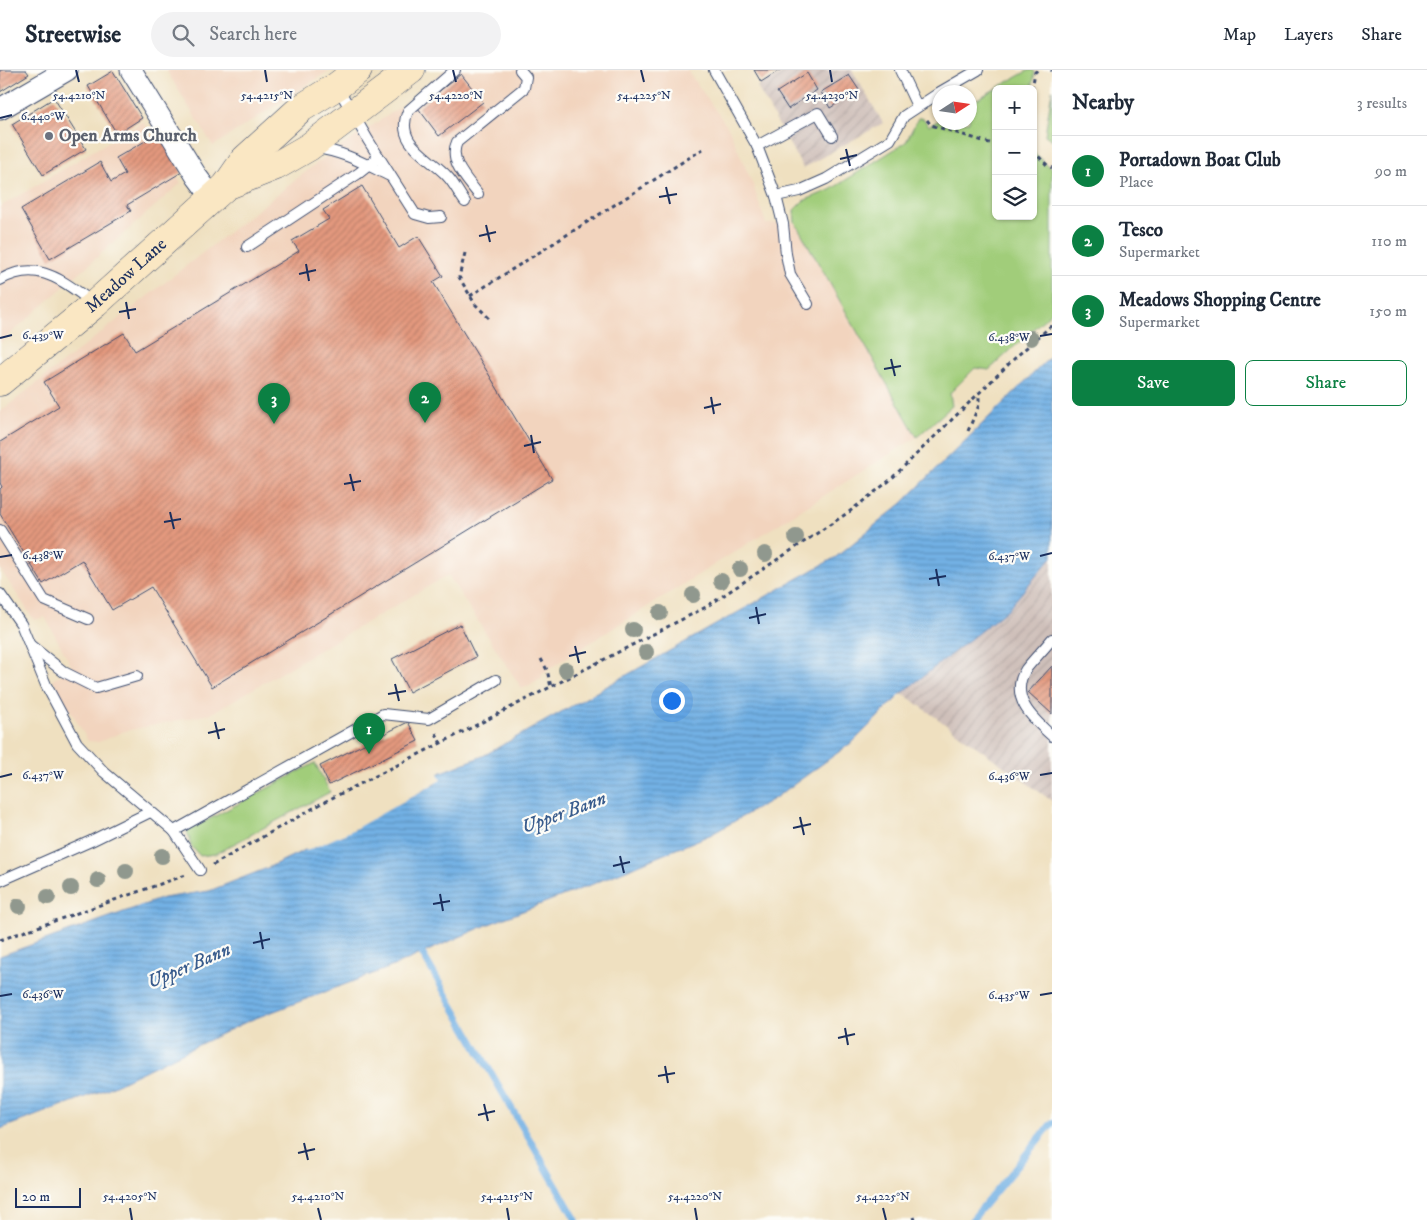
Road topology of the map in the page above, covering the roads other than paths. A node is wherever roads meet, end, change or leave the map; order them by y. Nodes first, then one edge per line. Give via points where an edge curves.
1 (67, 70) edge
2 (131, 70) edge
3 (455, 70) edge
4 (520, 70) edge
5 (900, 70) edge
6 (978, 70) edge
7 (716, 71) edge
8 (400, 73) edge
9 (953, 85) edge
10 (349, 93) edge
11 (932, 98) edge
12 (918, 106) junction
13 (0, 109) edge
14 (832, 136) dead end
15 (757, 146) junction
16 (309, 147) junction
17 (379, 157) junction
18 (369, 166) junction
19 (390, 176) junction
20 (219, 191) junction
21 (478, 194) dead end
22 (776, 196) junction
23 (464, 202) dead end
24 (441, 217) dead end
25 (247, 247) dead end
26 (0, 280) edge
27 (95, 304) junction
28 (808, 304) dead end
29 (0, 382) edge
30 (0, 530) edge
31 (0, 594) edge
32 (88, 619) dead end
33 (1052, 639) edge
34 (29, 645) junction
35 (137, 676) dead end
36 (496, 680) dead end
37 (1052, 736) edge
38 (150, 812) junction
39 (174, 831) junction
40 (200, 870) road end
41 (0, 881) edge

1 - 13 street
2 - 20 street via 197,177
3 - 23 lane via 408,112 404,121 412,143 447,176
4 - 21 lane via 526,77 524,88 457,142 454,149 456,163
5 - 12 lane
6 - 9 lane
7 - 15 lane
8 - 10 street, Meadow Lane
10 - 16 street, Meadow Lane
10 - 17 lane
10 - 20 street, Meadow Lane via 300,109 244,160
11 - 12 lane
12 - 22 lane via 904,116 890,140 826,179 799,191
14 - 15 lane via 818,113
15 - 22 lane
16 - 18 lane via 350,156
16 - 20 street, Meadow Lane via 276,166
17 - 18 lane
17 - 19 lane
18 - 19 lane
18 - 25 lane
19 - 24 lane via 415,214
20 - 27 street, Meadow Lane
22 - 28 lane via 790,274
26 - 27 lane via 28,271 46,272
27 - 29 street, Meadow Lane
30 - 32 lane via 44,600
31 - 34 lane via 21,624
33 - 37 lane via 1025,671 1020,695 1025,708
34 - 35 lane via 64,672 96,688
34 - 38 lane via 77,743 104,772
36 - 39 lane via 428,719 383,714
38 - 39 lane
38 - 41 lane
39 - 40 lane

